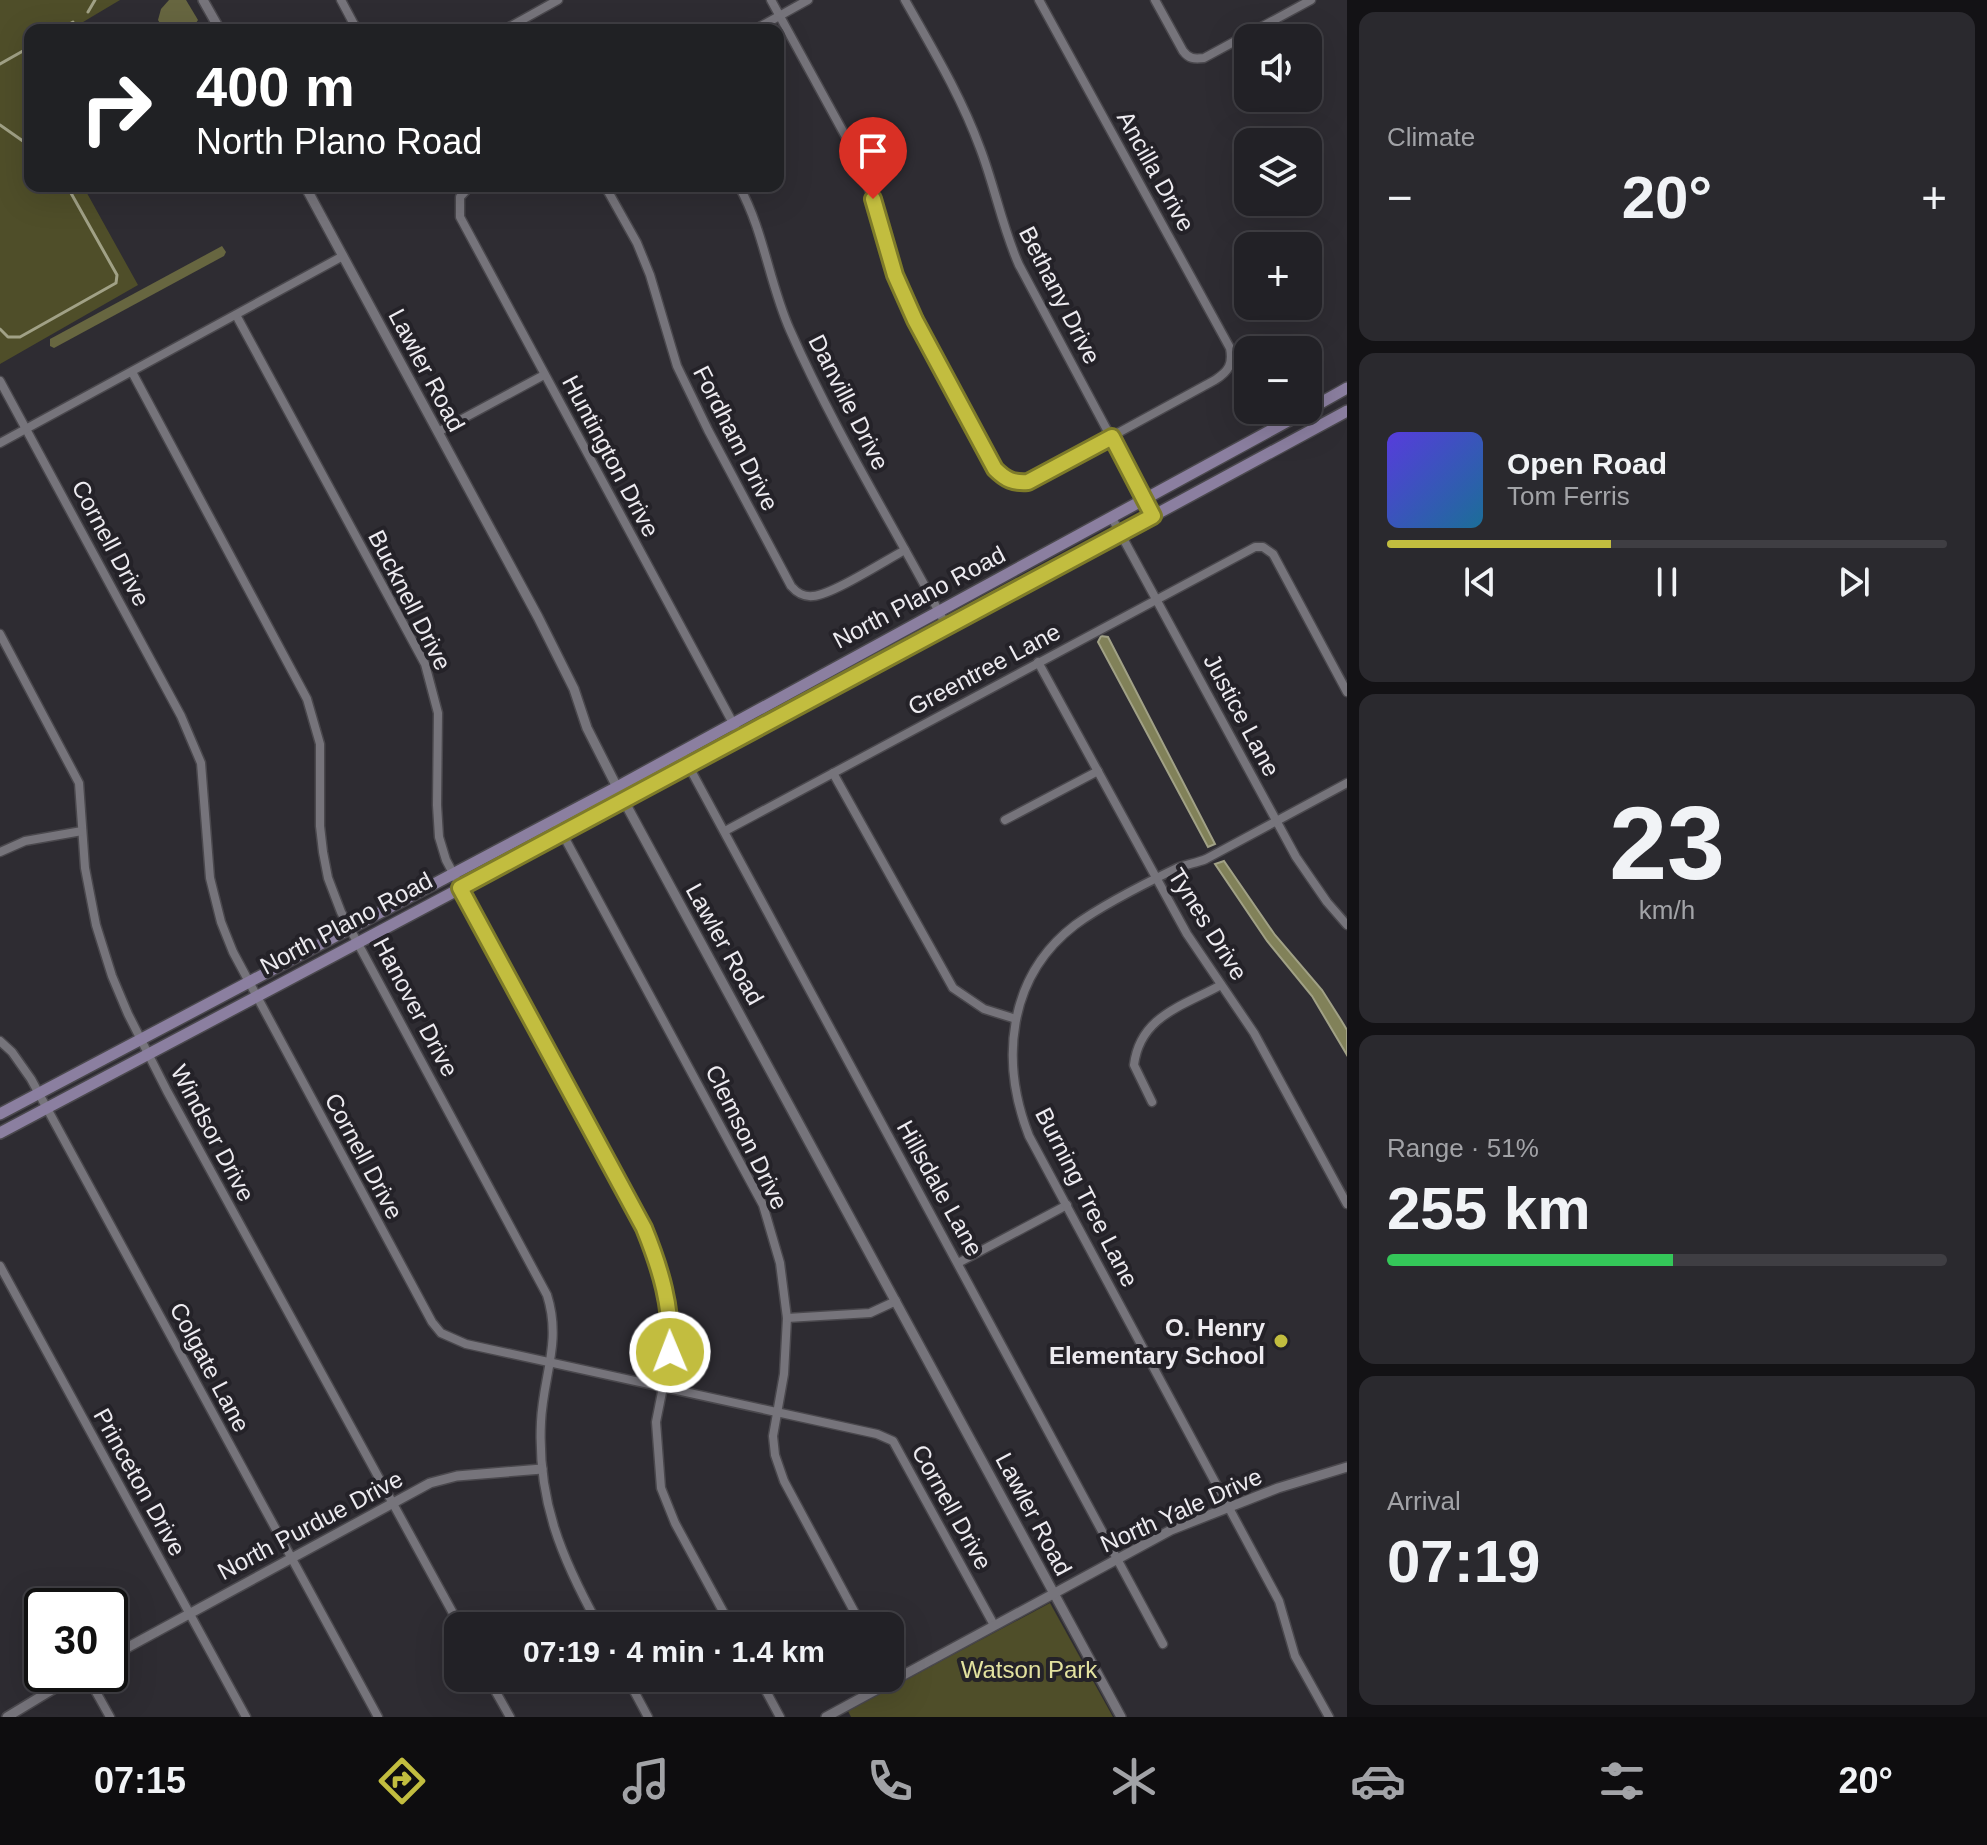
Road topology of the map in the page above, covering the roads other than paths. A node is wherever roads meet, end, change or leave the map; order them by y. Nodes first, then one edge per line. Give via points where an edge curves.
1 (203, 0) edge
2 (341, 0) edge
3 (558, 0) edge
4 (771, 0) edge
5 (808, 0) edge
6 (905, 0) edge
7 (1039, 0) edge
8 (1155, 0) edge
9 (1304, 2) edge
10 (780, 16) junction
11 (217, 24) edge
12 (354, 24) edge
13 (515, 24) edge
14 (765, 24) edge
15 (308, 192) edge
16 (464, 192) edge
17 (608, 192) edge
18 (742, 192) edge
19 (343, 256) junction
20 (236, 315) junction
21 (132, 372) junction
22 (544, 375) junction
23 (0, 381) edge
24 (1347, 388) edge
25 (1322, 402) edge
26 (1347, 411) edge
27 (1283, 424) edge
28 (25, 429) junction
29 (438, 432) junction
30 (1112, 437) junction
31 (0, 443) edge
32 (1145, 500) junction
33 (1153, 516) junction
34 (1112, 518) junction
35 (1121, 533) junction
36 (905, 550) junction
37 (1156, 598) junction
38 (939, 612) junction
39 (947, 627) junction
40 (0, 634) edge
41 (1038, 662) junction
42 (1347, 692) edge
43 (732, 723) junction
44 (741, 738) junction
45 (681, 752) junction
46 (689, 767) junction
47 (1098, 771) junction
48 (833, 773) junction
49 (1347, 783) edge
50 (617, 787) junction
51 (624, 801) junction
52 (555, 820) junction
53 (1005, 820) dead end
54 (1276, 822) junction
55 (82, 831) junction
56 (725, 831) junction
57 (563, 834) junction
58 (0, 852) edge
59 (453, 873) junction
60 (1156, 879) junction
61 (460, 888) junction
62 (1347, 925) edge
63 (350, 928) junction
64 (358, 942) junction
65 (248, 984) junction
66 (1221, 985) junction
67 (255, 997) junction
68 (1016, 1019) junction
69 (142, 1040) junction
70 (0, 1041) edge
71 (148, 1053) junction
72 (39, 1093) junction
73 (1152, 1102) dead end
74 (47, 1107) junction
75 (0, 1114) edge
76 (0, 1133) edge
77 (1347, 1204) edge
78 (1067, 1205) junction
79 (958, 1263) junction
80 (0, 1266) edge
81 (896, 1301) junction
82 (787, 1318) junction
83 (552, 1362) junction
84 (663, 1388) junction
85 (777, 1412) junction
86 (1347, 1467) edge
87 (542, 1469) junction
88 (393, 1503) junction
89 (1229, 1506) junction
90 (291, 1558) junction
91 (1117, 1559) junction
92 (1054, 1593) junction
93 (452, 1612) edge
94 (592, 1612) edge
95 (723, 1612) edge
96 (854, 1612) edge
97 (189, 1614) junction
98 (994, 1625) junction
99 (1163, 1644) dead end
100 (128, 1647) edge
101 (904, 1672) edge
102 (48, 1692) edge
103 (96, 1692) edge
104 (496, 1692) edge
105 (635, 1692) edge
106 (767, 1692) edge
107 (869, 1692) edge
108 (7, 1717) edge
109 (110, 1717) edge
110 (246, 1717) edge
111 (378, 1717) edge
112 (510, 1717) edge
113 (648, 1717) edge
114 (780, 1717) edge
115 (826, 1717) edge
116 (1121, 1717) edge
117 (1329, 1717) edge

1 - 11 street
2 - 12 street
3 - 13 street
4 - 10 street
5 - 10 street
6 - 30 street, Bethany Drive via 971,125 1019,265
7 - 30 street, Ancilla Drive via 1230,348 1225,373
8 - 9 street via 1183,51 1197,59
10 - 14 street
10 - 30 street via 852,148 915,320 995,469 1014,483 1028,482
15 - 19 street, Lawler Road
16 - 22 street, Huntington Drive via 460,217
17 - 36 street, Fordham Drive via 650,275 677,366 791,586 805,596 822,594
18 - 36 street, Danville Drive via 789,328
19 - 20 street
19 - 29 street, Lawler Road
20 - 21 street
20 - 59 street, Bucknell Drive via 425,664 438,713 439,837
21 - 28 street
21 - 63 street, Hanover Drive via 307,699 320,744 320,826 328,878
22 - 29 street
22 - 43 street, Huntington Drive
23 - 28 street, Cornell Drive
24 - 25 main road, North Plano Road
26 - 33 main road, North Plano Road
27 - 32 main road, North Plano Road
28 - 31 street
28 - 65 street, Cornell Drive via 181,716 201,763 210,878 221,922
29 - 50 street, Lawler Road via 574,689
30 - 32 street, Bethany Drive
32 - 33 street, Bethany Drive
32 - 34 main road, North Plano Road
33 - 35 main road, North Plano Road
34 - 35 street, Justice Lane
34 - 38 main road, North Plano Road
35 - 37 street, Justice Lane
35 - 39 main road, North Plano Road
36 - 38 street, Danville Drive
37 - 41 street, Greentree Lane
37 - 42 street, Greentree Lane via 1247,549 1263,547 1273,554
37 - 54 street, Justice Lane
38 - 39 street, Danville Drive
38 - 43 main road, North Plano Road
39 - 44 main road, North Plano Road
40 - 55 street, Windsor Drive via 73,768
41 - 47 street, Tynes Drive
41 - 48 street, Greentree Lane
43 - 44 street, Huntington Drive
43 - 45 main road, North Plano Road
44 - 46 main road, North Plano Road
45 - 46 street, Hillsdale Lane
45 - 50 main road, North Plano Road
46 - 51 main road, North Plano Road
46 - 56 street, Hillsdale Lane
47 - 53 street
47 - 60 street, Tynes Drive
48 - 56 street, Greentree Lane
48 - 68 street via 953,988 984,1009
49 - 54 street, Burning Tree Lane
50 - 51 street, Lawler Road
50 - 52 main road, North Plano Road
51 - 57 main road, North Plano Road
51 - 81 street, Lawler Road
52 - 57 street, Clemson Drive
52 - 59 main road, North Plano Road
54 - 60 street, Burning Tree Lane
54 - 62 street, Justice Lane
55 - 58 street via 25,841
55 - 69 street, Windsor Drive via 96,925 112,976
56 - 79 street, Hillsdale Lane
57 - 61 main road, North Plano Road
57 - 82 street, Clemson Drive via 763,1205 780,1263
59 - 61 street, Bucknell Drive
59 - 63 main road, North Plano Road
60 - 66 street, Tynes Drive
60 - 68 street, Burning Tree Lane via 1059,940 1032,975
61 - 64 main road, North Plano Road
61 - 84 street, Bucknell Drive via 644,1228 660,1268 671,1323
63 - 64 street, Hanover Drive
63 - 65 main road, North Plano Road
64 - 67 main road, North Plano Road
64 - 83 street, Hanover Drive via 547,1295 553,1315
65 - 67 street, Cornell Drive
65 - 69 main road, North Plano Road
66 - 73 street via 1160,1018 1141,1037 1134,1065
66 - 77 street, Tynes Drive via 1254,1033
67 - 71 main road, North Plano Road
67 - 83 street, Cornell Drive via 432,1322 454,1340
68 - 78 street, Burning Tree Lane via 1011,1058 1016,1100 1029,1136
69 - 71 street, Windsor Drive
69 - 72 main road, North Plano Road
70 - 72 street, Colgate Lane
71 - 74 main road, North Plano Road
71 - 88 street, Windsor Drive
72 - 74 street, Colgate Lane
72 - 75 main road, North Plano Road
74 - 76 main road, North Plano Road
74 - 90 street, Colgate Lane
78 - 79 street
78 - 89 street, Burning Tree Lane
79 - 91 street, Hillsdale Lane
80 - 97 street, Princeton Drive
81 - 82 street via 870,1313
81 - 92 street, Lawler Road
82 - 85 street, Clemson Drive
83 - 84 street, Cornell Drive
83 - 87 street, Hanover Drive via 541,1422
84 - 85 street, Cornell Drive
84 - 95 street, Bucknell Drive via 656,1422 661,1488
85 - 96 street, Clemson Drive via 773,1436 780,1473
85 - 98 street, Cornell Drive via 893,1441
86 - 89 street, North Yale Drive
87 - 88 street, North Purdue Drive via 457,1476 430,1483
87 - 94 street, Hanover Drive via 563,1556
88 - 90 street, North Purdue Drive
88 - 93 street, Windsor Drive
89 - 91 street, North Yale Drive
89 - 117 street, Burning Tree Lane via 1279,1601 1295,1656
90 - 97 street, North Purdue Drive
90 - 111 street, Colgate Lane
91 - 92 street, North Yale Drive
91 - 99 street, Hillsdale Lane
92 - 98 street, North Yale Drive
92 - 116 street, Lawler Road
97 - 100 street, North Purdue Drive
97 - 110 street, Princeton Drive
98 - 101 street, North Yale Drive
102 - 108 street
103 - 109 street
104 - 112 street
105 - 113 street
106 - 114 street
107 - 115 street, North Yale Drive

